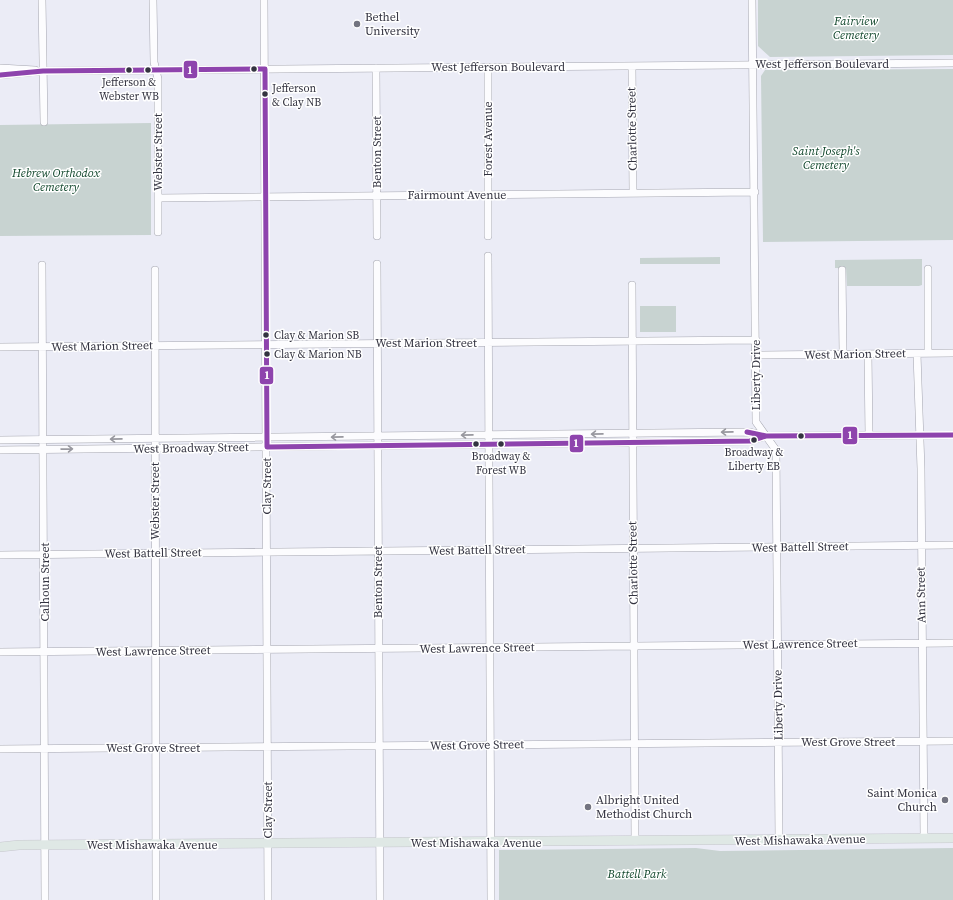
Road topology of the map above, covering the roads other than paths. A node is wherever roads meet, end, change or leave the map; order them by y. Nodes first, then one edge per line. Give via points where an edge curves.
1 (42, 0) edge
2 (153, 0) edge
3 (264, 0) edge
4 (752, 0) edge
5 (953, 63) edge
6 (753, 65) junction
7 (488, 66) junction
8 (632, 66) junction
9 (0, 68) edge
10 (376, 68) junction
11 (265, 69) junction
12 (156, 70) junction
13 (43, 71) junction
14 (0, 75) edge
15 (44, 122) dead end
16 (755, 192) junction
17 (633, 193) junction
18 (488, 195) junction
19 (266, 196) junction
20 (377, 196) junction
21 (158, 198) junction
22 (158, 232) dead end
23 (377, 236) dead end
24 (488, 236) dead end
25 (488, 256) dead end
26 (377, 264) dead end
27 (42, 265) dead end
28 (928, 269) dead end
29 (155, 270) dead end
30 (842, 270) dead end
31 (632, 285) dead end
32 (756, 340) junction
33 (632, 341) junction
34 (488, 343) junction
35 (266, 344) junction
36 (378, 344) junction
37 (155, 346) junction
38 (0, 347) edge
39 (43, 347) junction
40 (953, 353) edge
41 (843, 354) junction
42 (868, 354) junction
43 (917, 354) junction
44 (928, 354) junction
45 (756, 355) junction
46 (632, 433) junction
47 (489, 435) junction
48 (920, 435) junction
49 (953, 435) edge
50 (378, 436) junction
51 (766, 436) junction
52 (869, 436) junction
53 (267, 437) junction
54 (155, 439) junction
55 (0, 440) edge
56 (44, 440) junction
57 (633, 443) junction
58 (489, 445) junction
59 (378, 446) junction
60 (267, 447) junction
61 (155, 448) junction
62 (44, 449) junction
63 (0, 450) edge
64 (953, 545) edge
65 (921, 546) junction
66 (777, 547) junction
67 (633, 548) junction
68 (489, 550) junction
69 (378, 551) junction
70 (267, 552) junction
71 (45, 554) junction
72 (156, 554) junction
73 (0, 555) edge
74 (953, 643) edge
75 (778, 644) junction
76 (922, 644) junction
77 (634, 646) junction
78 (490, 648) junction
79 (267, 650) junction
80 (378, 650) junction
81 (156, 651) junction
82 (0, 652) edge
83 (45, 652) junction
84 (923, 741) junction
85 (953, 741) edge
86 (779, 742) junction
87 (635, 743) junction
88 (491, 745) junction
89 (379, 746) junction
90 (268, 747) junction
91 (156, 748) junction
92 (0, 749) edge
93 (45, 749) junction
94 (924, 838) junction
95 (953, 838) edge
96 (779, 840) junction
97 (635, 841) junction
98 (492, 842) junction
99 (268, 844) junction
100 (379, 844) junction
101 (46, 845) junction
102 (156, 845) junction
103 (0, 847) edge
104 (45, 900) edge
105 (156, 900) edge
106 (268, 900) edge
107 (380, 900) edge
108 (491, 900) edge

1 - 13 street
2 - 12 street, Webster Street
3 - 11 street, Clay Street
4 - 6 street, Liberty Drive
5 - 6 street, West Jefferson Boulevard
6 - 8 street, West Jefferson Boulevard
6 - 16 street, Liberty Drive
7 - 8 street, West Jefferson Boulevard
7 - 10 street, West Jefferson Boulevard
7 - 18 street, Forest Avenue
8 - 17 street, Charlotte Street
9 - 13 street, West Jefferson Boulevard
10 - 11 street, West Jefferson Boulevard
10 - 20 street, Benton Street
11 - 12 street, West Jefferson Boulevard
11 - 19 street, Clay Street
12 - 13 street, West Jefferson Boulevard
12 - 21 street, Webster Street
13 - 14 street, West Jefferson Boulevard
13 - 15 street
16 - 17 street, Fairmount Avenue
16 - 32 street, Liberty Drive
17 - 18 street, Fairmount Avenue
18 - 20 street, Fairmount Avenue
18 - 24 street, Forest Avenue
19 - 20 street, Fairmount Avenue
19 - 21 street, Fairmount Avenue
19 - 35 street, Clay Street
20 - 23 street, Benton Street
21 - 22 street, Webster Street
25 - 34 street
26 - 36 street, Benton Street
27 - 39 street, Calhoun Street
28 - 44 street
29 - 37 street, Webster Street
30 - 41 street
31 - 33 street, Charlotte Street
32 - 33 street, West Marion Street
32 - 45 street, Liberty Drive
33 - 34 street, West Marion Street
33 - 46 street, Charlotte Street
34 - 36 street, West Marion Street
34 - 47 street
35 - 36 street, West Marion Street
35 - 37 street, West Marion Street
35 - 53 street, Clay Street
36 - 50 street, Benton Street
37 - 39 street, West Marion Street
37 - 54 street, Webster Street
38 - 39 street, West Marion Street
39 - 56 street, Calhoun Street
40 - 44 street, West Marion Street
41 - 42 street, West Marion Street
41 - 45 street, West Marion Street
42 - 43 street, West Marion Street
42 - 52 street
43 - 44 street, West Marion Street
43 - 48 street, Ann Street
45 - 51 street, Liberty Drive via 756,422
46 -> 47 street, West Broadway Street
51 -> 46 street, West Broadway Street via 749,432
46 - 57 street, Charlotte Street
47 -> 50 street, West Broadway Street
47 - 58 street
48 - 49 street, West Broadway Street
48 - 52 street, West Broadway Street
48 - 65 street, Ann Street
50 -> 53 street, West Broadway Street
50 - 59 street, Benton Street
51 - 52 street, West Broadway Street
51 - 57 street, West Broadway Street via 750,441
51 - 66 street, Liberty Drive via 776,450
53 - 54 street, West Broadway Street
53 - 60 street, Clay Street
54 -> 56 street, West Broadway Street
54 - 61 street, Webster Street
55 - 56 street, West Broadway Street
56 - 62 street, Calhoun Street
57 - 58 street, West Broadway Street
57 - 67 street, Charlotte Street
58 - 59 street, West Broadway Street
58 - 68 street
59 - 60 street, West Broadway Street
59 - 69 street, Benton Street
60 - 61 street, West Broadway Street
60 - 70 street, Clay Street
62 -> 61 street, West Broadway Street
61 - 72 street, Webster Street
62 - 63 street, West Broadway Street
62 - 71 street, Calhoun Street
64 - 65 street, West Battell Street
65 - 66 street, West Battell Street
65 - 76 street, Ann Street
66 - 67 street, West Battell Street
66 - 75 street, Liberty Drive
67 - 68 street, West Battell Street
67 - 77 street, Charlotte Street
68 - 69 street, West Battell Street
68 - 78 street
69 - 70 street, West Battell Street
69 - 80 street, Benton Street
70 - 72 street, West Battell Street
70 - 79 street, Clay Street
71 - 72 street, West Battell Street
71 - 73 street, West Battell Street
71 - 83 street, Calhoun Street
72 - 81 street, Webster Street
74 - 76 street, West Lawrence Street
75 - 76 street, West Lawrence Street
75 - 77 street, West Lawrence Street
75 - 86 street, Liberty Drive
76 - 84 street, Ann Street
77 - 78 street, West Lawrence Street
77 - 87 street, Charlotte Street
78 - 80 street, West Lawrence Street
78 - 88 street
79 - 80 street, West Lawrence Street
79 - 81 street, West Lawrence Street
79 - 90 street, Clay Street
80 - 89 street, Benton Street
81 - 83 street, West Lawrence Street
81 - 91 street, Webster Street
82 - 83 street, West Lawrence Street
83 - 93 street, Calhoun Street
84 - 85 street, West Grove Street
84 - 86 street, West Grove Street
84 - 94 street, Ann Street
86 - 87 street, West Grove Street
86 - 96 street, Liberty Drive
87 - 88 street, West Grove Street
87 - 97 street, Charlotte Street
88 - 89 street, West Grove Street
88 - 98 street
89 - 90 street, West Grove Street
89 - 100 street, Benton Street
90 - 91 street, West Grove Street
90 - 99 street, Clay Street
91 - 93 street, West Grove Street
91 - 102 street, Webster Street
92 - 93 street, West Grove Street
93 - 101 street, Calhoun Street
94 - 95 main road, West Mishawaka Avenue
94 - 96 main road, West Mishawaka Avenue
96 - 97 main road, West Mishawaka Avenue
97 - 98 main road, West Mishawaka Avenue
98 - 100 main road, West Mishawaka Avenue
98 - 108 street
99 - 100 main road, West Mishawaka Avenue
99 - 102 main road, West Mishawaka Avenue
99 - 106 street, Clay Street
100 - 107 street, Benton Street
101 - 102 main road, West Mishawaka Avenue
101 - 103 main road, West Mishawaka Avenue
101 - 104 street, Calhoun Street
102 - 105 street, Webster Street

